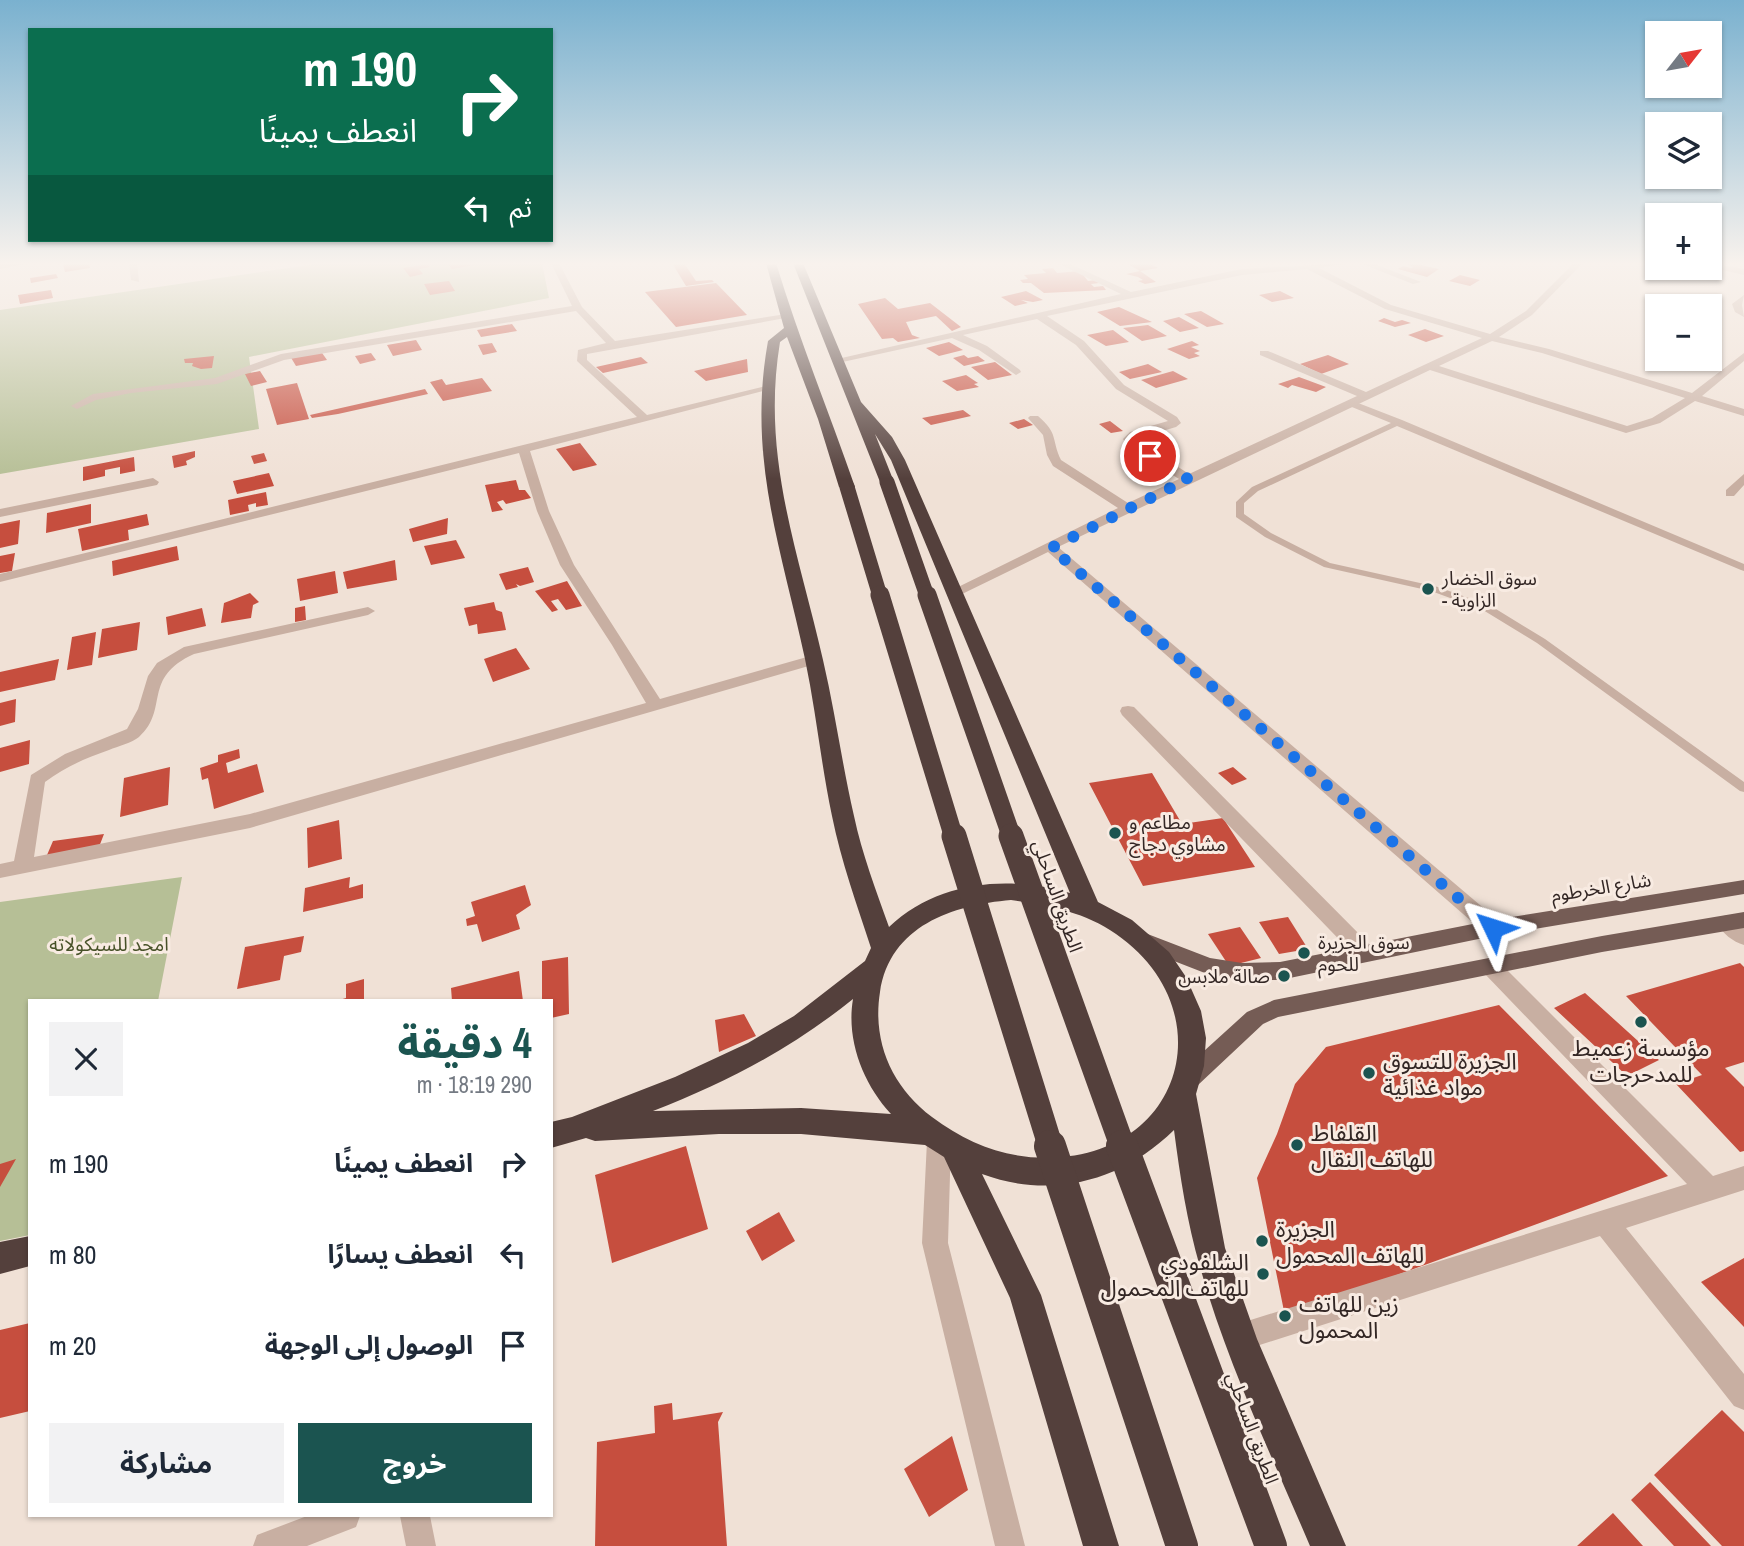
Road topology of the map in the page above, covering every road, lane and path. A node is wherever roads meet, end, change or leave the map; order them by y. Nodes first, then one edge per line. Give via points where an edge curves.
1 (403, 335) edge
2 (604, 335) edge
3 (687, 335) edge
4 (779, 335) edge
5 (793, 335) edge
6 (828, 335) edge
7 (954, 335) joint
8 (1068, 335) edge
9 (1482, 335) edge
10 (1495, 335) edge
11 (1491, 338) junction
12 (613, 344) junction
13 (1264, 353) dead end
14 (1744, 356) edge
15 (838, 360) junction
16 (1431, 367) junction
17 (1016, 372) dead end
18 (766, 389) junction
19 (1368, 397) junction
20 (1696, 398) junction
21 (855, 403) junction
22 (1350, 403) junction
23 (77, 406) dead end
24 (1744, 413) edge
25 (1034, 418) dead end
26 (645, 419) junction
27 (1399, 422) junction
28 (523, 448) junction
29 (1744, 478) edge
30 (1188, 479) junction
31 (153, 482) dead end
32 (1730, 493) dead end
33 (1129, 509) junction
34 (0, 513) edge
35 (1051, 548) junction
36 (1744, 568) edge
37 (0, 578) edge
38 (956, 592) junction
39 (368, 611) dead end
40 (814, 660) junction
41 (654, 704) junction
42 (1128, 711) dead end
43 (1744, 788) edge
44 (23, 867) junction
45 (0, 871) edge
46 (1744, 887) edge
47 (1088, 906) junction
48 (1735, 921) edge
49 (1493, 928) junction
50 (1744, 936) edge
51 (1139, 938) junction
52 (1365, 953) junction
53 (879, 958) junction
54 (1491, 967) junction
55 (1186, 1087) junction
56 (561, 1132) edge
57 (940, 1141) junction
58 (1744, 1178) edge
59 (1708, 1188) junction
60 (1606, 1223) junction
61 (28, 1251) edge
62 (0, 1258) edge
63 (1241, 1337) junction
64 (1744, 1396) edge
65 (342, 1517) edge
66 (415, 1517) edge
67 (268, 1546) edge
68 (421, 1546) edge
69 (1010, 1546) edge
70 (1101, 1546) edge
71 (1182, 1546) edge
72 (1271, 1546) edge
73 (1328, 1546) edge

1 - 23 street via 281,357 217,381 93,397
2 - 12 street
3 - 12 street
4 - 18 highway
5 - 71 highway, bridge via 847,487 1023,1063
6 - 15 highway, الطريق الساحلي
7 - 15 street
7 - 17 street via 983,348
8 - 30 street via 1120,387 1173,419 1172,425 1129,439
9 - 11 street
10 - 11 street
11 - 16 street
11 - 20 street
12 - 26 street via 582,352 582,361
13 - 19 street
14 - 20 street
15 - 21 highway, الطريق الساحلي
16 - 19 street
16 - 20 street via 1626,430
18 - 26 street
18 - 40 highway via 778,503
19 - 22 street
20 - 24 street
21 - 38 highway via 898,460
21 - 72 highway, الطريق الساحلي, bridge via 887,482 1086,1049
22 - 27 lane
22 - 30 street
25 - 33 street via 1046,430 1056,463
26 - 28 street
27 - 36 lane
27 - 43 lane via 1255,489 1240,502 1239,515 1326,565 1434,589 1487,608 1541,641
28 - 37 street
28 - 41 street via 567,565
29 - 32 street
30 - 33 street
31 - 34 street
33 - 35 street
35 - 38 street
35 - 49 street
38 - 47 highway
39 - 44 street via 189,650 169,660 157,670 133,733 67,760 37,779
40 - 41 street
40 - 53 highway via 848,837
41 - 44 street via 271,815
42 - 52 street
44 - 45 street
46 - 49 main road, شارع الخرطوم
47 - 51 highway
47 - 53 highway via 1011,891 974,895 939,906 908,924
48 - 50 street
48 - 54 main road
49 - 52 main road, شارع الخرطوم
51 - 52 main road, شارع الخرطوم via 1196,964 1230,972 1280,971
51 - 55 highway via 1167,967 1186,1002 1194,1040
53 - 56 highway via 803,1024 757,1051 685,1086
53 - 57 highway via 863,999 863,1034 870,1057 895,1102
54 - 55 main road via 1274,1009 1255,1018
54 - 59 street
55 - 57 highway via 1162,1126 1130,1151 1091,1166 1046,1172 1000,1167
55 - 63 highway via 1198,1185 1216,1268
56 - 57 highway via 788,1119 876,1124
57 - 69 street via 935,1243
57 - 70 highway via 1025,1295
58 - 59 street
59 - 60 street
60 - 63 street
60 - 64 street
61 - 62 highway
63 - 73 highway
65 - 67 street
66 - 68 street

